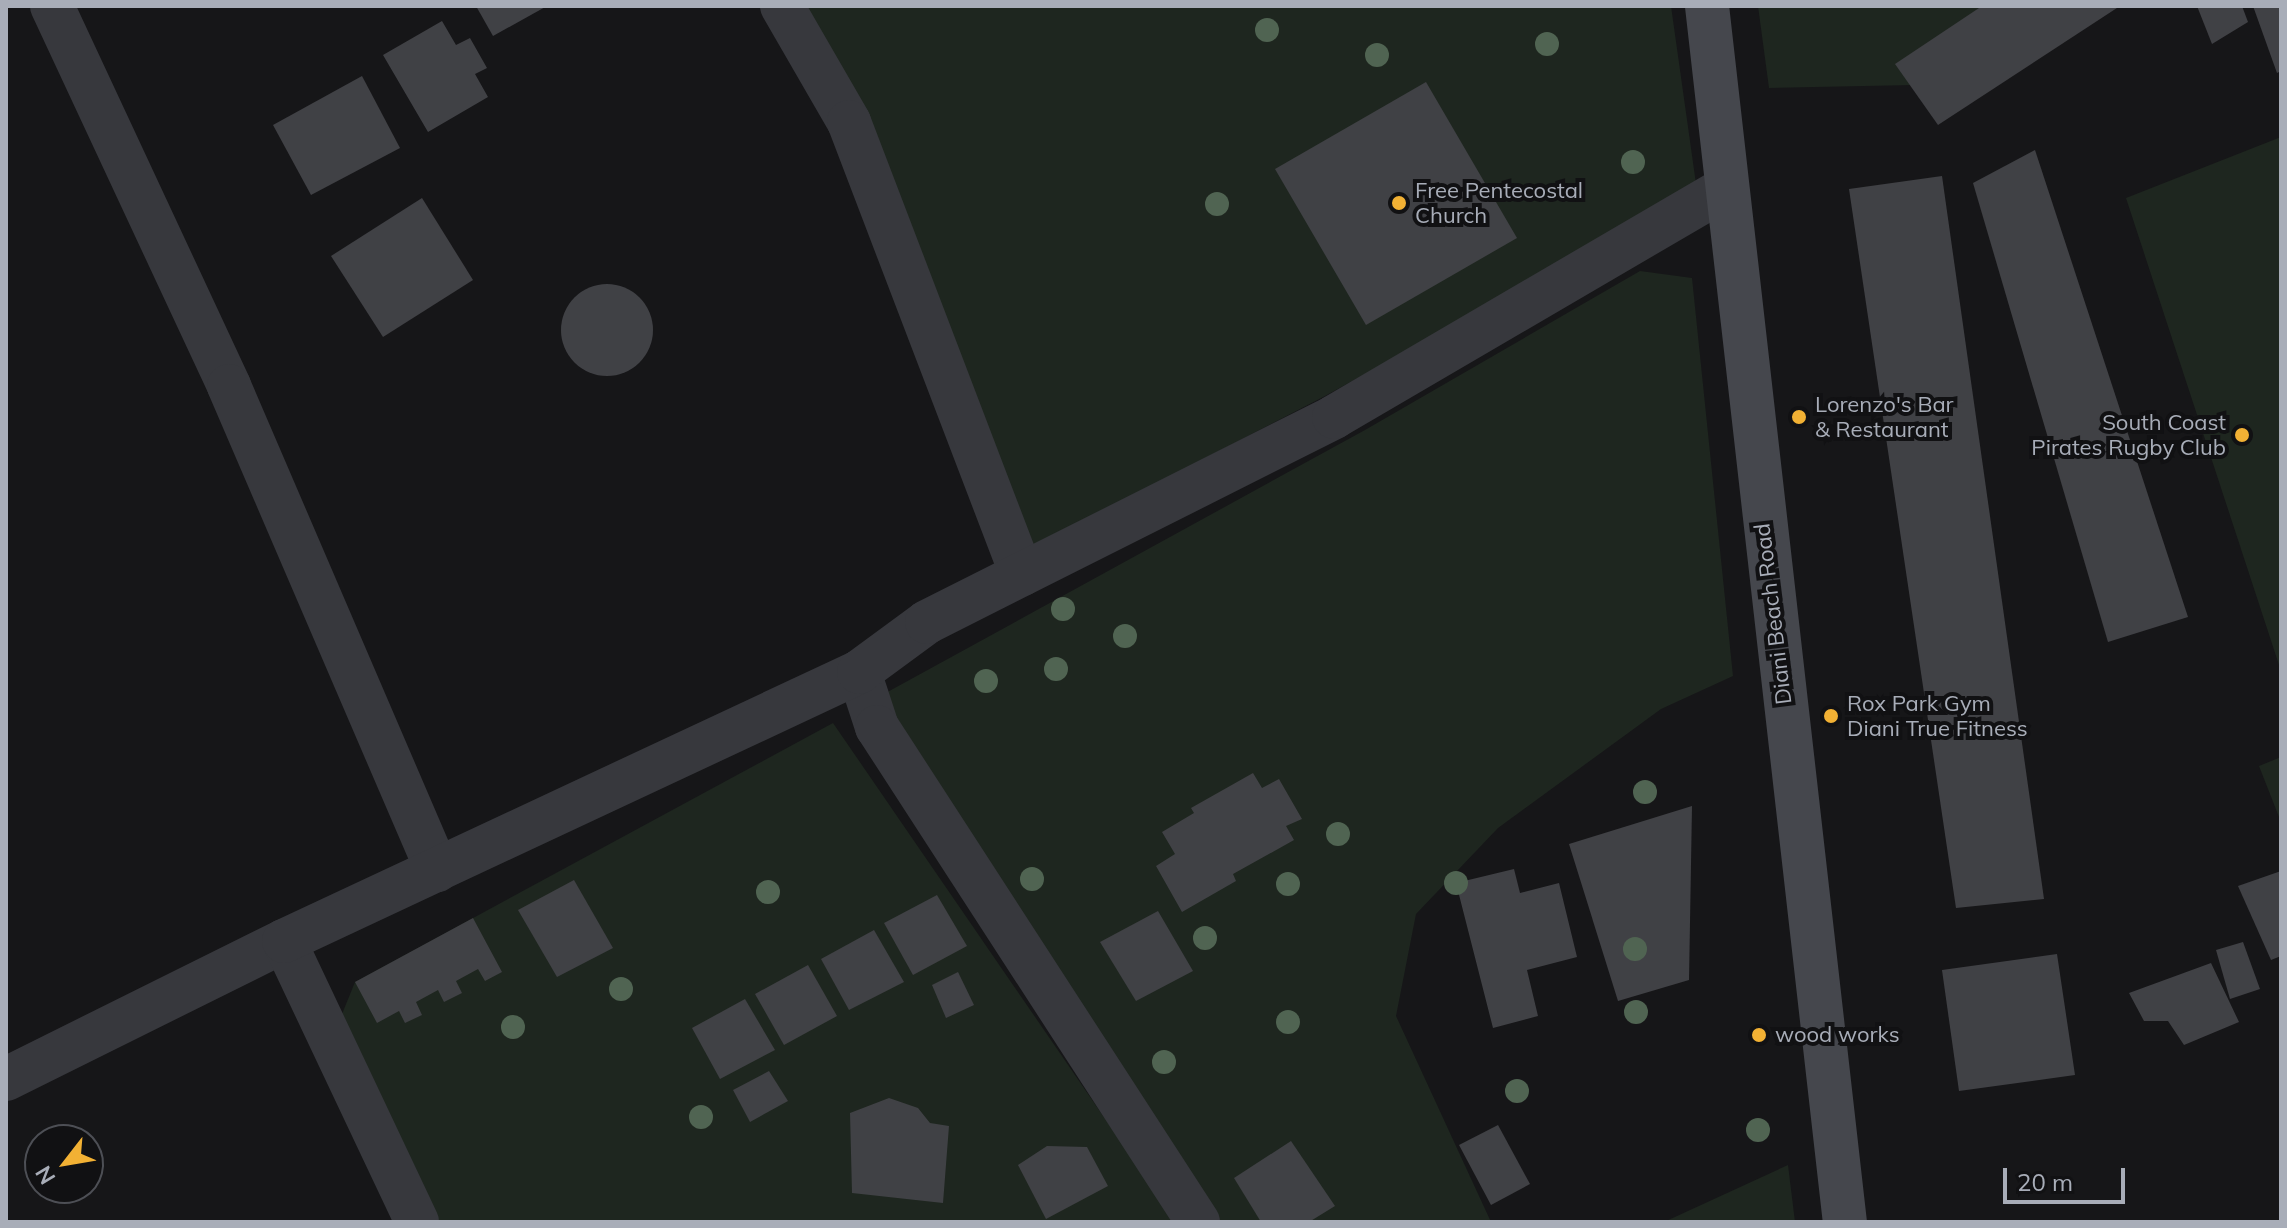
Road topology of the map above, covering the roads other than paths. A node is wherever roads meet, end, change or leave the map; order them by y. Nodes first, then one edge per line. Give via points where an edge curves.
1 (52, 6) edge
2 (782, 6) edge
3 (1707, 6) edge
4 (1726, 188) junction
5 (1022, 574) junction
6 (859, 672) junction
7 (437, 870) junction
8 (284, 941) junction
9 (6, 1079) edge
10 (417, 1222) edge
11 (1198, 1222) edge
12 (1845, 1222) edge

1 - 7 street via 229,386
2 - 5 street via 849,122
3 - 4 main road, Diani Beach Road
4 - 5 street via 1334,417
4 - 12 main road, Diani Beach Road
5 - 6 street via 927,622
6 - 7 street
6 - 11 street via 877,727
7 - 8 street
8 - 9 street
8 - 10 street

